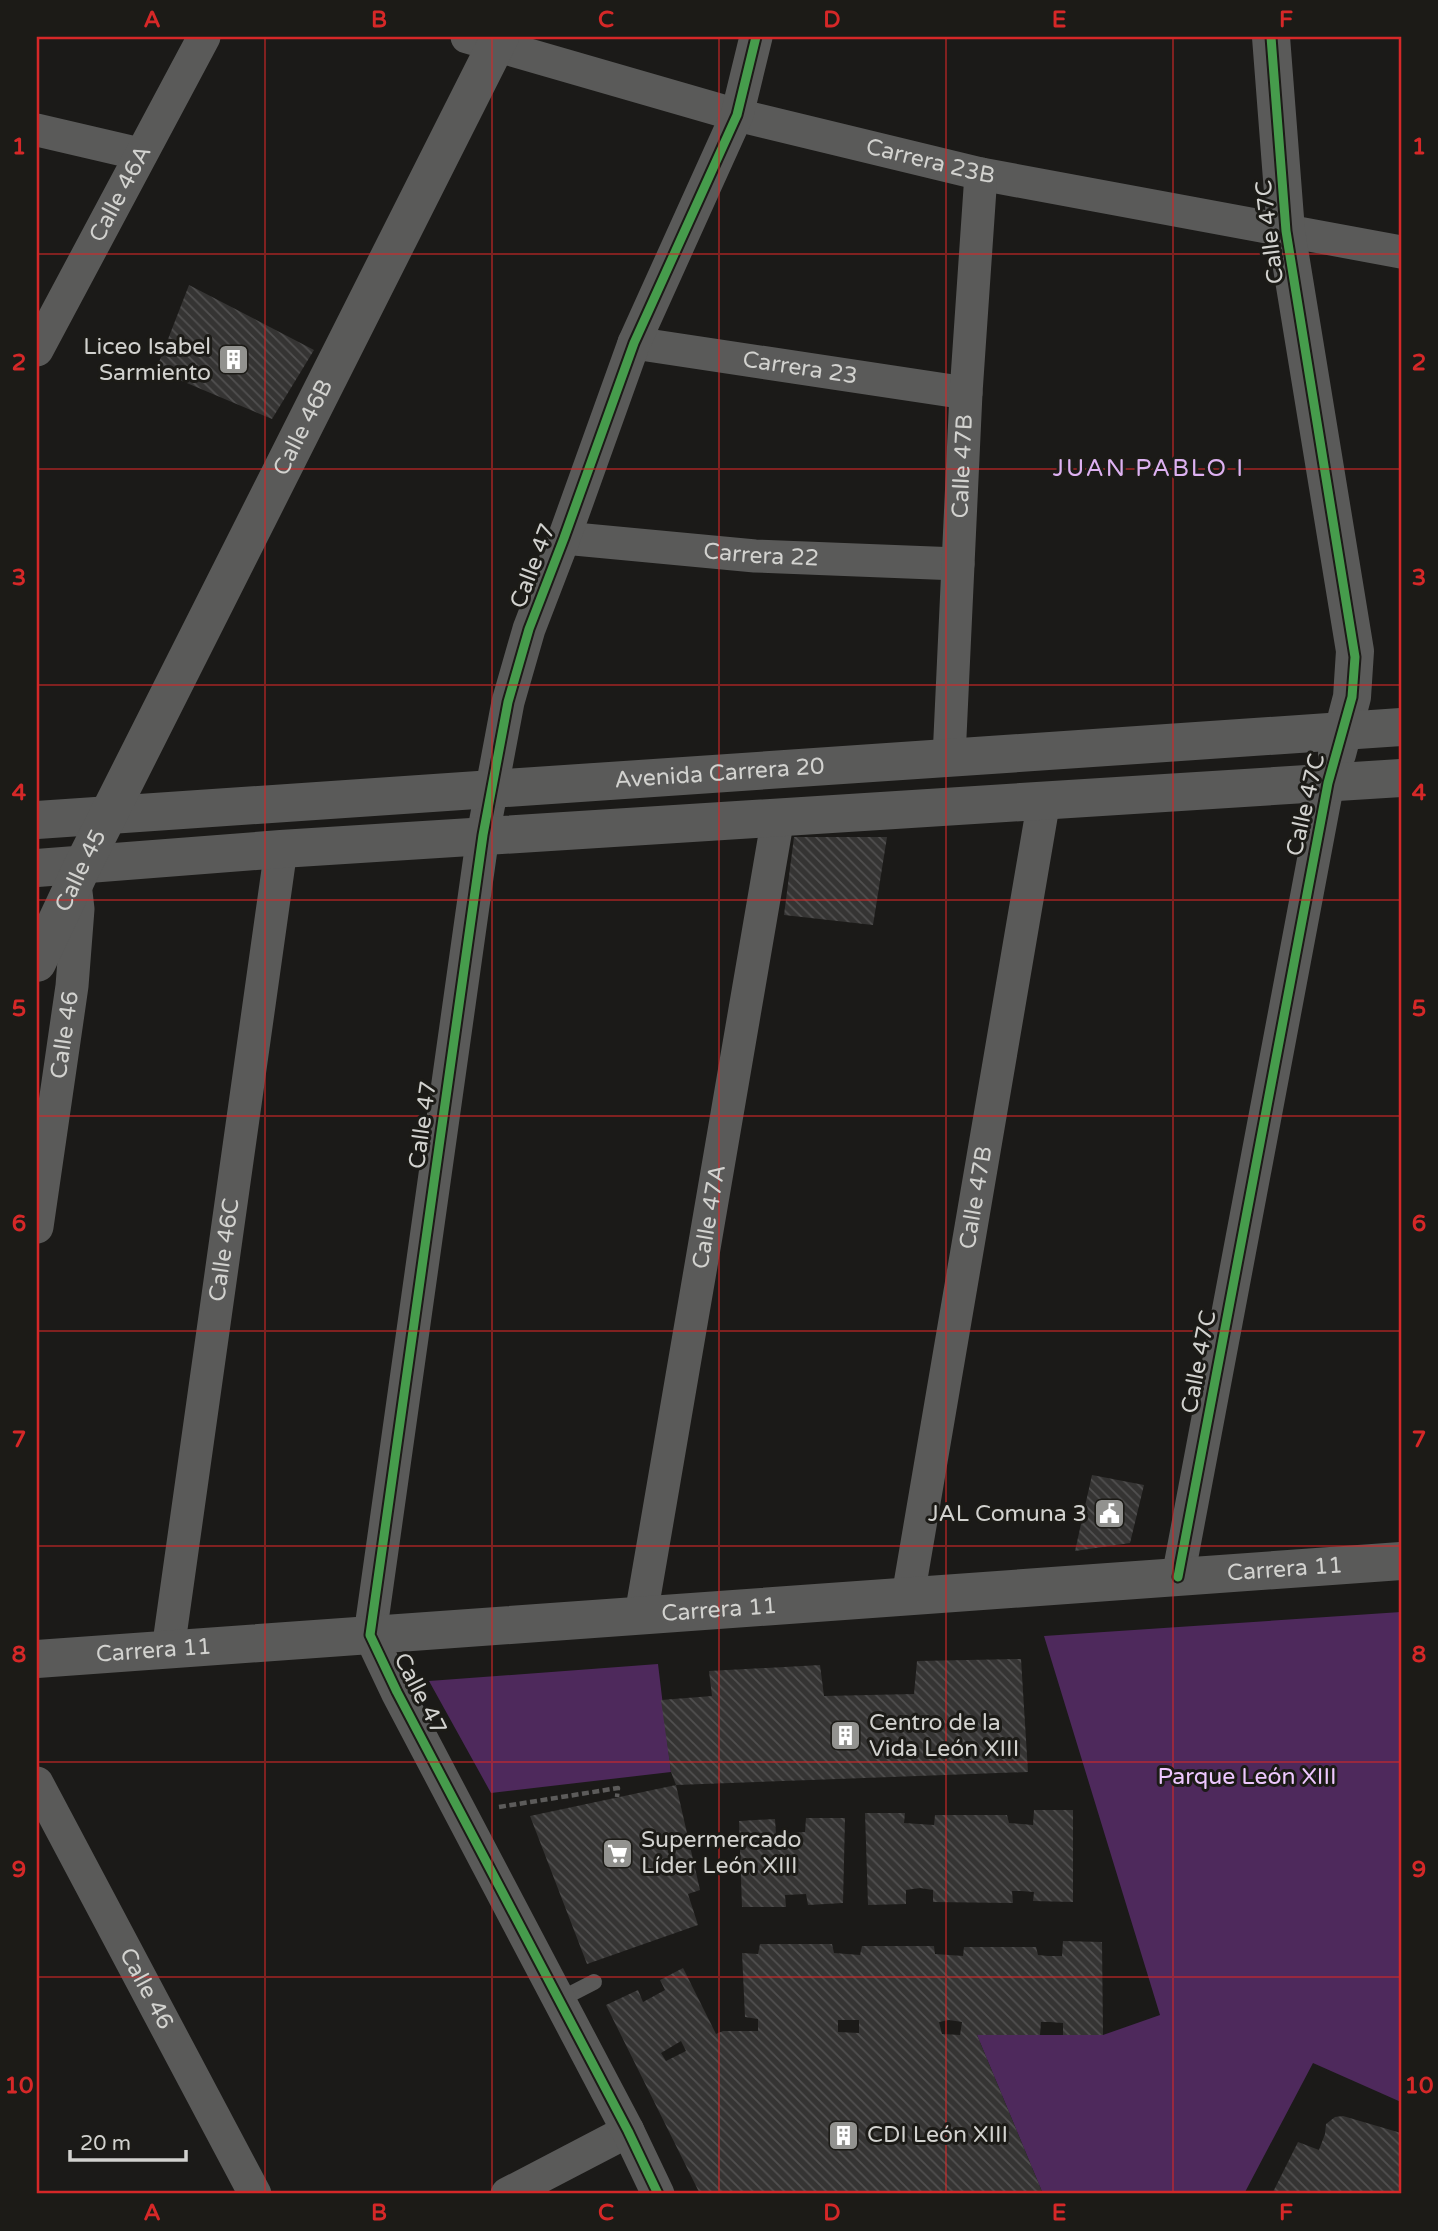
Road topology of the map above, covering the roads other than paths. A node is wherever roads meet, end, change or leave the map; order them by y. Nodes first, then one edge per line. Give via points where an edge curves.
1 (204, 37) edge
2 (756, 37) edge
3 (1271, 37) edge
4 (488, 39) edge
5 (737, 115) junction
6 (37, 131) edge
7 (140, 154) junction
8 (981, 173) junction
9 (1286, 231) junction
10 (1401, 253) edge
11 (41, 334) edge
12 (634, 343) junction
13 (966, 393) junction
14 (565, 538) junction
15 (958, 564) junction
16 (1401, 727) edge
17 (1344, 731) junction
18 (949, 758) junction
19 (1401, 778) edge
20 (1328, 783) junction
21 (491, 790) junction
22 (1044, 800) junction
23 (108, 817) junction
24 (778, 817) junction
25 (37, 820) edge
26 (484, 835) junction
27 (281, 849) junction
28 (37, 868) edge
29 (79, 874) junction
30 (37, 963) edge
31 (37, 1227) edge
32 (1401, 1561) edge
33 (1178, 1577) junction
34 (908, 1596) junction
35 (641, 1615) junction
36 (370, 1635) junction
37 (168, 1650) junction
38 (37, 1659) edge
39 (37, 1783) edge
40 (594, 1982) dead end
41 (559, 2000) junction
42 (628, 2131) junction
43 (255, 2194) edge
44 (507, 2194) edge
45 (658, 2194) edge

1 - 7 street, Calle 46A
2 - 5 street, Calle 47
3 - 9 street, Calle 47C
4 - 5 street, Carrera 23B
4 - 23 street, Calle 46B
5 - 8 street, Carrera 23B
5 - 12 street, Calle 47
6 - 7 street
7 - 11 street, Calle 46A
8 - 9 street, Carrera 23B
8 - 13 street, Calle 47B
9 - 10 street, Carrera 23B
9 - 17 street, Calle 47C via 1355,651
12 - 13 street, Carrera 23
12 - 14 street, Calle 47
13 - 15 street, Calle 47B
14 - 15 street, Carrera 22 via 755,556
14 - 21 street, Calle 47 via 529,629 508,702
15 - 18 street, Calle 47B
16 - 17 street, Avenida Carrera 20
17 - 18 street, Avenida Carrera 20
17 - 20 street, Calle 47C
18 - 21 street, Avenida Carrera 20
19 - 20 street, Avenida Carrera 20
20 - 22 street, Avenida Carrera 20
20 - 33 street, Calle 47C
21 - 23 street, Avenida Carrera 20
21 - 26 street, Calle 47
22 - 24 street, Avenida Carrera 20
22 - 34 street, Calle 47B
23 - 25 street, Avenida Carrera 20
23 - 29 street, Calle 45
24 - 26 street, Avenida Carrera 20
24 - 35 street, Calle 47A
26 - 27 street, Avenida Carrera 20
26 - 36 street, Calle 47
27 - 29 street, Avenida Carrera 20
27 - 37 street, Calle 46C
28 - 29 street, Avenida Carrera 20
29 - 30 street, Calle 45
29 - 31 street, Calle 46 via 72,986
32 - 33 street, Carrera 11
33 - 34 street, Carrera 11
34 - 35 street, Carrera 11
35 - 36 street, Carrera 11
36 - 37 street, Carrera 11
36 - 41 street, Calle 47
37 - 38 street, Carrera 11
39 - 43 street, Calle 46
40 - 41 lane
41 - 42 street, Calle 47
42 - 44 street
42 - 45 street, Calle 47

